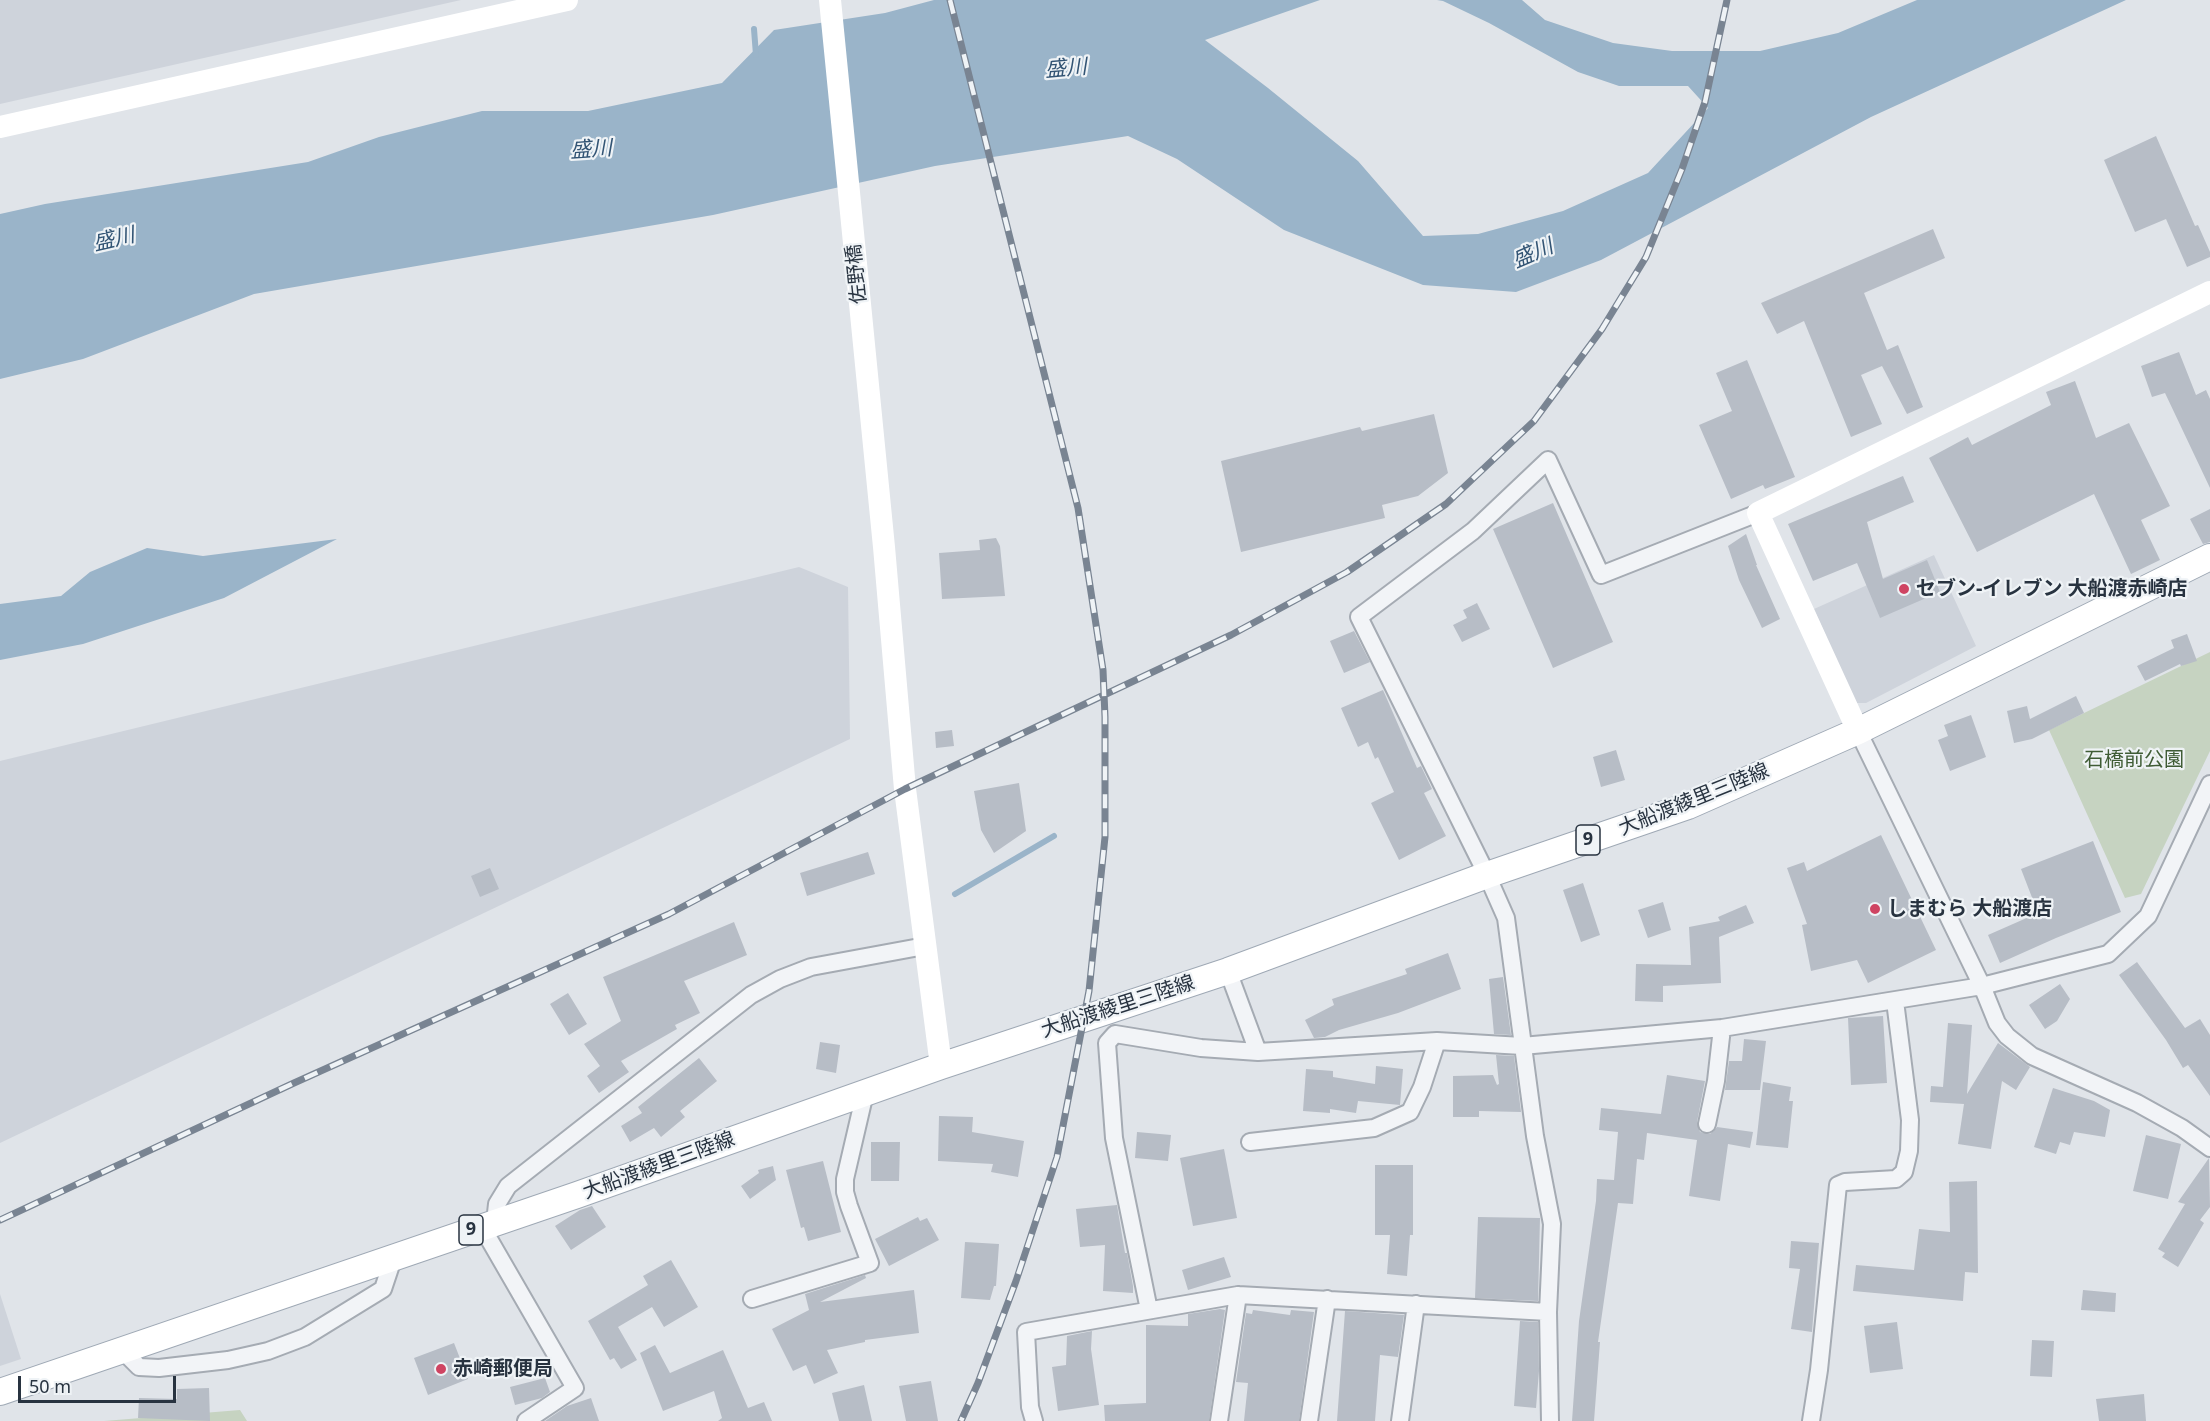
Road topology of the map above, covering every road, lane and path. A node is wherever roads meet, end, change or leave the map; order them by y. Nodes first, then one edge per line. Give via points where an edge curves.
1 (567, 0) edge
2 (830, 0) edge
3 (0, 127) edge
4 (2210, 291) edge
5 (1758, 513) junction
6 (2210, 557) edge
7 (1858, 731) junction
8 (2210, 784) edge
9 (1487, 875) junction
10 (926, 946) junction
11 (1228, 971) junction
12 (1982, 986) junction
13 (1895, 1001) junction
14 (1722, 1028) junction
15 (1437, 1041) junction
16 (1522, 1046) junction
17 (1258, 1052) junction
18 (941, 1066) junction
19 (865, 1093) junction
20 (1707, 1124) dead end
21 (1250, 1142) dead end
22 (2210, 1148) edge
23 (489, 1225) junction
24 (394, 1256) junction
25 (1238, 1295) junction
26 (752, 1299) dead end
27 (1328, 1299) junction
28 (1416, 1304) junction
29 (1149, 1310) junction
30 (1548, 1312) junction
31 (122, 1350) junction
32 (0, 1392) edge
33 (526, 1421) edge
34 (1034, 1421) edge
35 (1219, 1421) edge
36 (1309, 1421) edge
37 (1400, 1421) edge
38 (1550, 1421) edge
39 (1811, 1421) edge

1 - 3 street
2 - 10 street, 佐野橋 via 905,789
4 - 5 street
5 - 7 street
5 - 9 street via 1601,574 1548,460 1473,531 1359,617
6 - 7 main road, 大船渡綾里三陸線 / 9
7 - 9 main road, 大船渡綾里三陸線 / 9 via 1688,806
7 - 12 street
8 - 12 street via 2148,916 2108,954
9 - 11 main road, 大船渡綾里三陸線 / 9
9 - 16 street via 1506,918
10 - 18 street, 佐野橋
10 - 23 street via 811,967 751,995 508,1186
11 - 17 street
11 - 18 main road, 大船渡綾里三陸線 / 9
12 - 13 street
12 - 22 street via 1997,1023 2032,1056 2137,1103
13 - 14 street
13 - 39 street via 1910,1120 1909,1151 1904,1172 1896,1179 1838,1185
14 - 16 street
14 - 20 street
15 - 16 street
15 - 17 street
15 - 21 street via 1410,1112 1374,1128
16 - 30 street via 1552,1224
17 - 29 street via 1202,1048 1115,1034 1107,1043 1114,1138
18 - 19 main road, 大船渡綾里三陸線 / 9
19 - 23 main road, 大船渡綾里三陸線 / 9
19 - 26 street via 845,1192 870,1263
23 - 24 main road, 大船渡綾里三陸線 / 9
23 - 33 street via 575,1388
24 - 31 main road, 大船渡綾里三陸線 / 9
24 - 31 street via 383,1289 305,1337 268,1351 159,1368 138,1367
25 - 27 street
25 - 29 street
25 - 35 street
27 - 28 street
27 - 36 street
28 - 30 street
28 - 37 street
29 - 34 street via 1026,1332
30 - 38 street
31 - 32 main road, 大船渡綾里三陸線 / 9

